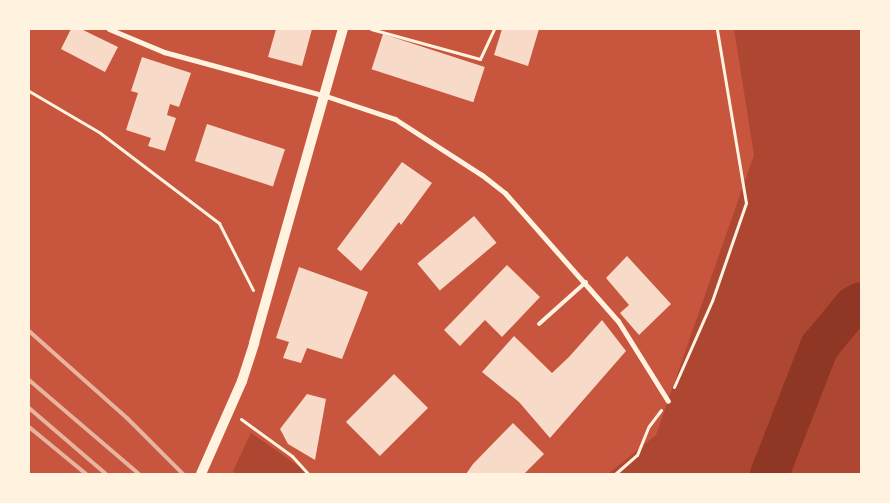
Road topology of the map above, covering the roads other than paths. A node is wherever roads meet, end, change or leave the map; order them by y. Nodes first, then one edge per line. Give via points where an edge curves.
1 (109, 29) edge
2 (344, 29) edge
3 (326, 96) junction
4 (586, 282) junction
5 (539, 324) dead end
6 (668, 401) road end
7 (201, 474) edge

1 - 3 street via 164,52
2 - 3 main road
3 - 4 street via 395,119 482,175 504,192
3 - 7 main road via 242,381
4 - 5 lane
4 - 6 street via 618,321

